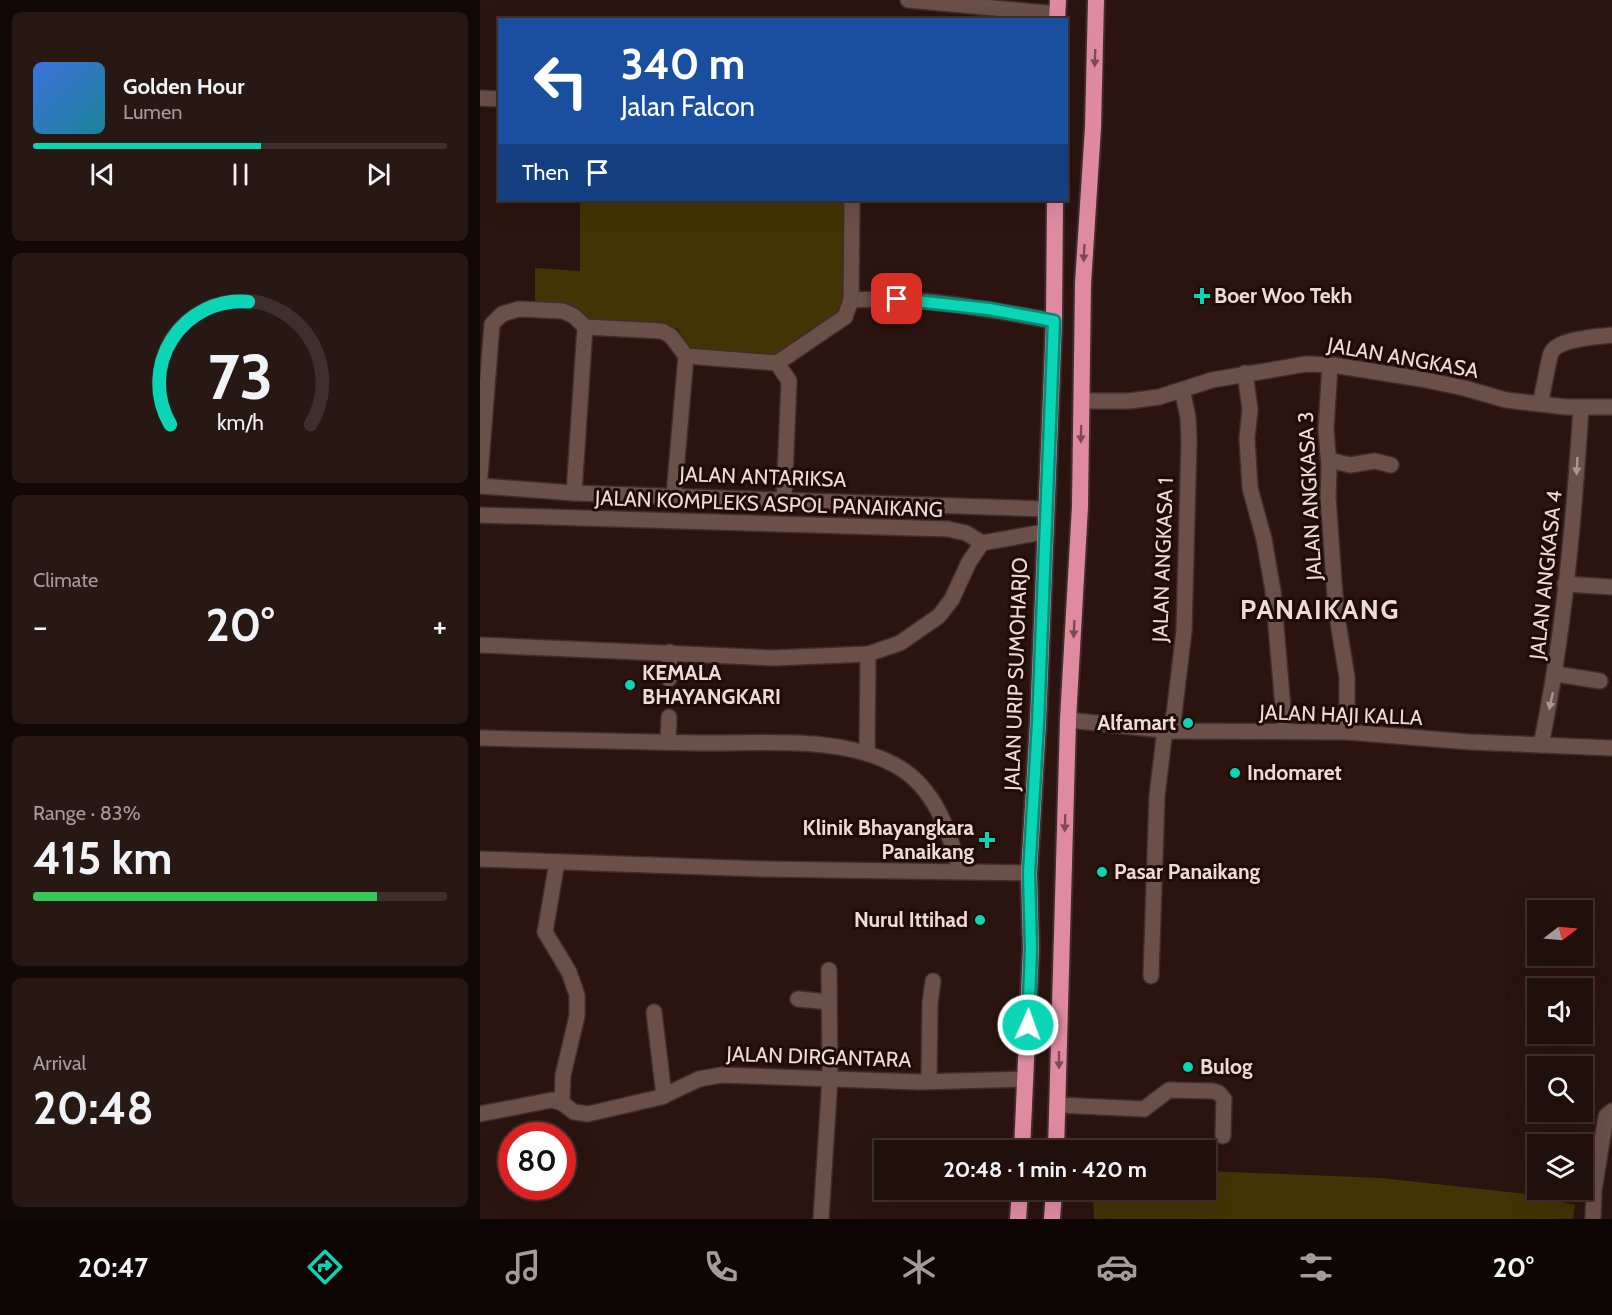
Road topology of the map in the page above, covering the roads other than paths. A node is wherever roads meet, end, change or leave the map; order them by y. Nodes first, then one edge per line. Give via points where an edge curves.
1 (908, 0) edge
2 (1096, 0) edge
3 (1057, 11) edge
4 (480, 98) edge
5 (498, 99) edge
6 (852, 201) edge
7 (1055, 201) edge
8 (851, 300) junction
9 (1082, 320) junction
10 (1054, 321) junction
11 (585, 327) junction
12 (1612, 335) edge
13 (686, 356) junction
14 (777, 363) junction
15 (1330, 365) junction
16 (1245, 373) junction
17 (1182, 390) junction
18 (1082, 401) junction
19 (1540, 404) junction
20 (1581, 407) junction
21 (1612, 407) edge
22 (1329, 460) junction
23 (1391, 465) dead end
24 (480, 476) edge
25 (480, 486) edge
26 (574, 493) junction
27 (674, 495) junction
28 (784, 498) junction
29 (1046, 509) junction
30 (480, 515) edge
31 (1044, 532) junction
32 (982, 543) junction
33 (1565, 584) junction
34 (1612, 587) edge
35 (480, 645) edge
36 (670, 652) junction
37 (868, 654) junction
38 (1556, 674) junction
39 (669, 679) dead end
40 (1600, 681) dead end
41 (669, 717) dead end
42 (1068, 720) junction
43 (1168, 730) junction
44 (1285, 731) junction
45 (1347, 732) junction
46 (480, 738) edge
47 (668, 742) junction
48 (1542, 746) junction
49 (1612, 748) edge
50 (867, 752) junction
51 (480, 859) edge
52 (557, 862) junction
53 (960, 870) junction
54 (1029, 873) junction
55 (829, 970) dead end
56 (1151, 976) dead end
57 (933, 981) dead end
58 (798, 999) dead end
59 (829, 1002) junction
60 (654, 1012) dead end
61 (830, 1077) junction
62 (1026, 1079) junction
63 (929, 1081) junction
64 (664, 1096) junction
65 (562, 1103) junction
66 (1058, 1105) junction
67 (1612, 1111) edge
68 (480, 1114) edge
69 (1223, 1136) dead end
70 (1023, 1140) edge
71 (1056, 1140) edge
72 (1019, 1200) edge
73 (1053, 1200) edge
74 (821, 1219) edge
75 (1018, 1219) edge
76 (1052, 1219) edge
77 (1593, 1219) edge

1 - 3 street
2 -> 9 highway
4 - 5 street
6 - 8 street
7 - 10 highway, JALAN URIP SUMOHARJO
8 - 10 street via 910,299
8 - 14 street via 845,317
9 - 10 highway
9 - 18 highway
10 - 29 highway, JALAN URIP SUMOHARJO
11 - 13 street via 662,332 671,336
11 - 24 street via 563,311 519,309 502,314 492,324
11 - 26 street
12 - 19 street via 1578,339 1551,353
13 - 14 street
13 - 27 street
14 - 28 street via 789,381
15 - 16 street, JALAN ANGKASA via 1306,364
15 - 19 street, JALAN ANGKASA
15 - 22 street, JALAN ANGKASA 3 via 1326,429
16 - 17 street, JALAN ANGKASA
16 - 44 street via 1250,409 1250,489 1273,591
17 - 18 street, JALAN ANGKASA via 1129,401
17 - 43 street, JALAN ANGKASA 1 via 1189,441 1184,631
18 -> 42 highway
19 - 20 street, JALAN ANGKASA
20 - 21 street, JALAN ANGKASA
20 -> 33 street, JALAN ANGKASA 4
22 - 23 street via 1350,465 1375,461
22 - 45 street, JALAN ANGKASA 3 via 1336,610 1347,677
25 - 26 street, JALAN ANTARIKSA
26 - 27 street, JALAN ANTARIKSA
27 - 28 street, JALAN ANTARIKSA
28 - 29 street, JALAN ANTARIKSA
29 - 31 highway, JALAN URIP SUMOHARJO
30 - 32 street, JALAN KOMPLEKS ASPOL PANAIKANG via 948,529 966,533
31 - 32 street
31 - 54 highway, JALAN URIP SUMOHARJO
32 - 37 street via 939,616 900,643
33 - 34 street
33 - 38 street, JALAN ANGKASA 4
35 - 36 street
36 - 37 street via 773,658
36 - 39 street
37 - 50 street
38 - 40 street
38 -> 48 street, JALAN ANGKASA 4
41 - 47 street
42 - 43 street, JALAN HAJI KALLA
42 -> 66 highway
43 - 44 street, JALAN HAJI KALLA
43 - 56 street, JALAN ANGKASA 1 via 1157,796
44 - 45 street, JALAN HAJI KALLA
45 - 48 street, JALAN HAJI KALLA
46 - 47 street
47 - 50 street via 769,744
48 - 49 street, JALAN HAJI KALLA
50 - 53 street via 896,766 926,790 944,822
51 - 52 street
52 - 53 street
52 - 65 street via 544,933 570,972 578,1004 566,1053
53 - 54 street
54 - 62 highway, JALAN URIP SUMOHARJO via 1031,948
55 - 59 street
57 - 63 street
58 - 59 street
59 - 61 street
60 - 64 street
61 - 63 street, JALAN DIRGANTARA
61 - 64 street, JALAN DIRGANTARA via 721,1075 699,1079
61 - 74 street
62 - 63 street, JALAN DIRGANTARA
62 - 70 highway, JALAN URIP SUMOHARJO
64 - 65 street, JALAN DIRGANTARA via 588,1114 570,1111
65 - 68 street, JALAN DIRGANTARA via 547,1100
66 - 69 street via 1144,1109 1169,1090 1213,1091 1224,1100
66 - 71 highway
67 - 77 street via 1606,1116
72 - 75 highway
73 - 76 highway

